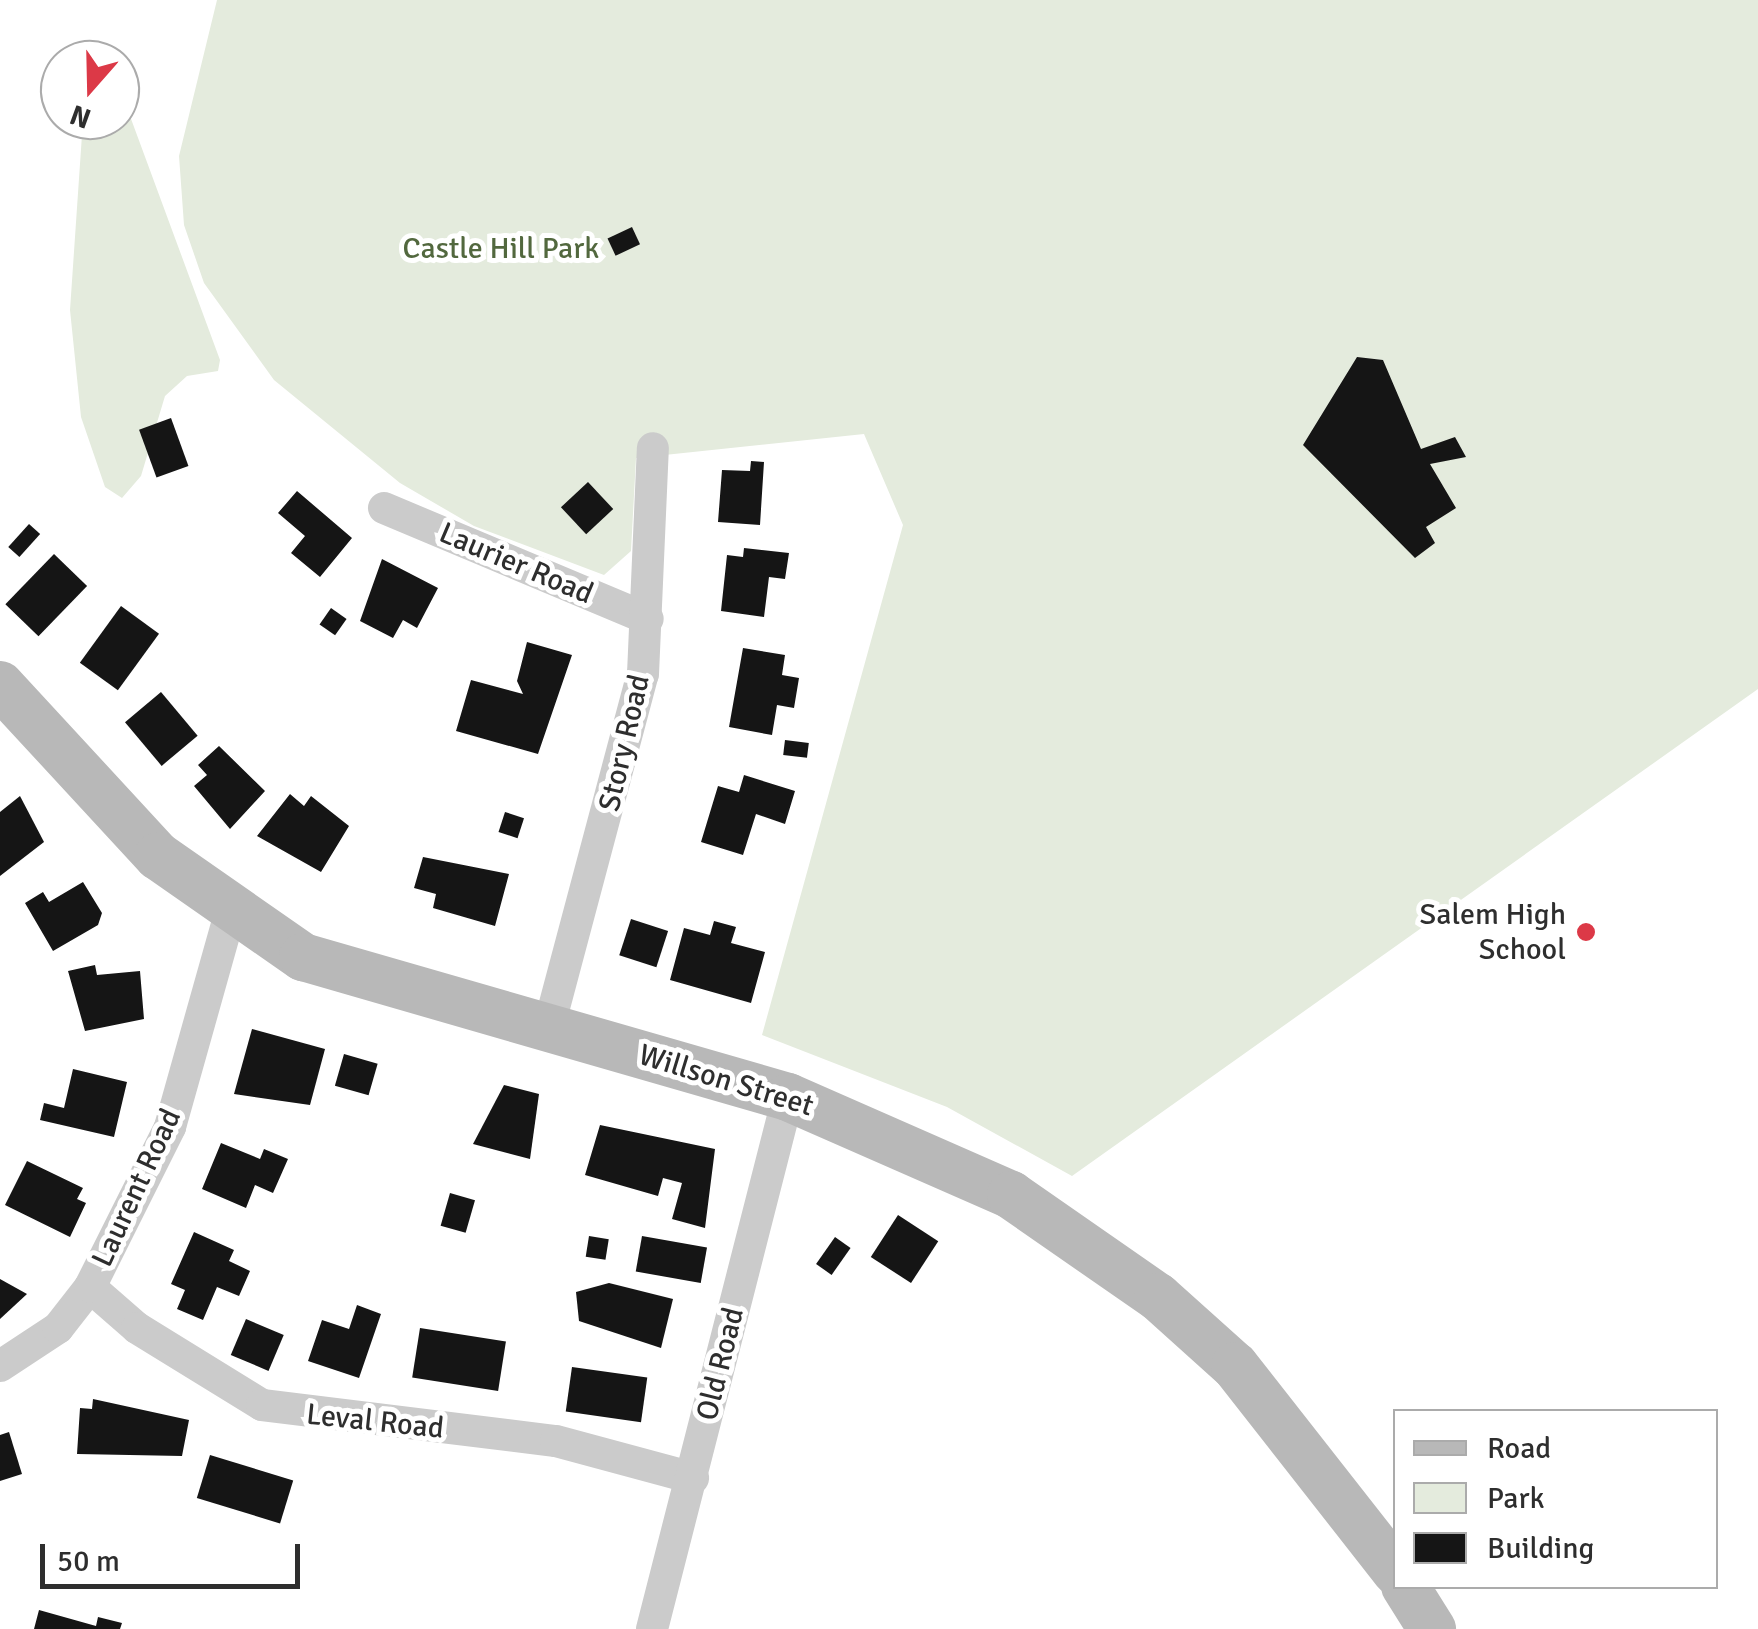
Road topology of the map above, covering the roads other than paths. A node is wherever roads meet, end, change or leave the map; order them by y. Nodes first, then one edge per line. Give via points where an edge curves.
1 (652, 448) dead end
2 (384, 508) dead end
3 (648, 619) junction
4 (0, 685) edge
5 (230, 914) junction
6 (548, 1030) junction
7 (788, 1097) junction
8 (90, 1287) junction
9 (0, 1366) edge
10 (693, 1478) junction
11 (1393, 1568) edge
12 (1407, 1589) edge
13 (652, 1629) edge
14 (1432, 1629) edge

1 - 3 street, Story Road
2 - 3 street, Laurier Road
3 - 6 street, Story Road via 643,674
4 - 5 street, Willson Street via 158,856
5 - 6 street, Willson Street via 347,974
5 - 8 street, Laurent Road via 170,1127
6 - 7 street, Willson Street
7 - 10 street, Old Road
7 - 11 street, Willson Street via 1011,1195 1158,1297 1281,1416
8 - 9 street, Laurent Road via 58,1328
8 - 10 street, Leval Road via 137,1328 262,1405 556,1441
10 - 13 street, Old Road
12 - 14 street

